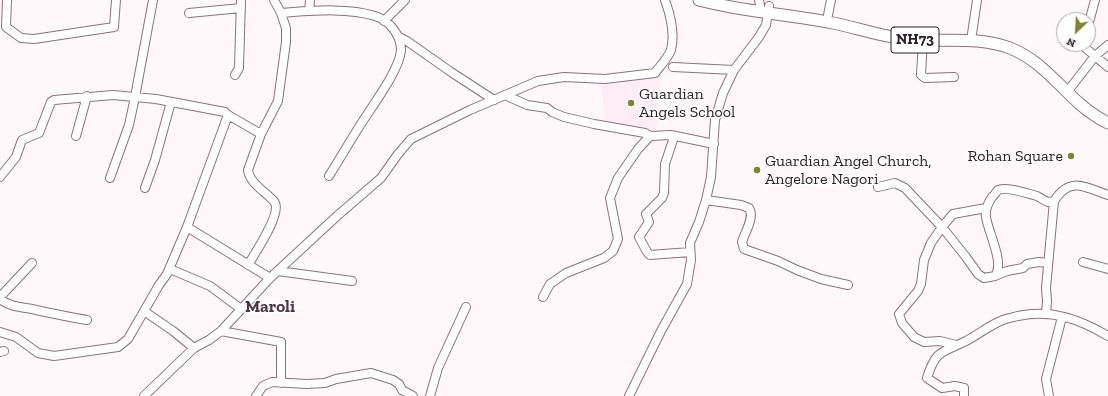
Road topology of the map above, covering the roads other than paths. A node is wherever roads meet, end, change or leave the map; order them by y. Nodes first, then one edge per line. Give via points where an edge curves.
1 (7, 0) edge
2 (116, 0) edge
3 (153, 0) edge
4 (274, 0) edge
5 (310, 0) edge
6 (405, 0) edge
7 (665, 0) edge
8 (699, 0) edge
9 (725, 0) edge
10 (831, 0) edge
11 (977, 0) edge
12 (1095, 0) edge
13 (241, 4) edge
14 (764, 6) edge
15 (309, 11) junction
16 (1092, 12) edge
17 (190, 13) dead end
18 (281, 13) junction
19 (828, 15) junction
20 (384, 20) junction
21 (972, 34) junction
22 (399, 37) junction
23 (923, 40) junction
24 (1108, 45) edge
25 (1090, 52) edge
26 (1095, 56) junction
27 (673, 67) dead end
28 (1108, 67) edge
29 (734, 70) junction
30 (235, 75) dead end
31 (954, 77) dead end
32 (1070, 87) junction
33 (505, 95) junction
34 (87, 96) junction
35 (135, 97) junction
36 (494, 100) junction
37 (171, 102) junction
38 (228, 115) junction
39 (1108, 117) edge
40 (1108, 123) edge
41 (261, 134) junction
42 (76, 136) dead end
43 (650, 136) junction
44 (673, 140) dead end
45 (714, 144) junction
46 (0, 176) edge
47 (329, 176) dead end
48 (110, 178) dead end
49 (878, 187) dead end
50 (145, 188) dead end
51 (1108, 195) edge
52 (706, 200) junction
53 (1054, 201) junction
54 (986, 208) junction
55 (942, 227) junction
56 (186, 228) junction
57 (690, 252) junction
58 (1083, 262) dead end
59 (32, 263) dead end
60 (1048, 263) junction
61 (248, 265) junction
62 (170, 269) junction
63 (1108, 269) edge
64 (278, 270) junction
65 (995, 276) junction
66 (270, 278) junction
67 (352, 281) dead end
68 (848, 286) dead end
69 (543, 297) dead end
70 (0, 298) edge
71 (466, 307) dead end
72 (241, 309) junction
73 (144, 311) junction
74 (1046, 314) junction
75 (1062, 317) junction
76 (87, 320) dead end
77 (221, 331) junction
78 (0, 332) edge
79 (1108, 336) edge
80 (956, 345) junction
81 (194, 348) junction
82 (281, 383) junction
83 (144, 396) edge
84 (256, 396) edge
85 (412, 396) edge
86 (430, 396) edge
87 (629, 396) edge
88 (964, 396) edge
89 (1049, 396) edge

1 - 2 street via 6,27 21,38 34,39 114,27
3 - 35 street
4 - 18 street
5 - 15 street
6 - 20 street
7 - 33 street via 672,36 671,50 655,73 605,79 564,77 538,81
8 - 14 highway, NH73 via 713,4
9 - 14 highway, NH73
10 - 19 street
11 - 21 street
12 - 16 street
13 - 17 street
13 - 30 street via 239,68
14 - 19 highway, NH73
14 - 23 highway, NH73 via 891,37
14 - 29 street via 766,25
15 - 18 street
15 - 20 street via 357,12
18 - 41 street via 286,28 286,42 278,101
19 - 21 highway, NH73 via 908,33
20 - 22 street
21 - 32 highway, NH73 via 998,38 1028,50 1050,66
22 - 36 street
22 - 47 street via 401,51 392,76
23 - 31 street via 921,75 925,78
23 - 40 highway, NH73 via 986,41 1010,48 1044,68 1081,105
24 - 26 street
25 - 26 street
26 - 28 street
26 - 32 street
27 - 29 street
29 - 45 street via 723,93 715,120
32 - 39 highway, NH73
33 - 36 street
33 - 43 street via 527,105 547,108 564,117
34 - 35 street
34 - 42 street
34 - 46 street via 51,102 39,133 22,140 16,157
35 - 37 street
35 - 48 street via 129,125
36 - 64 street via 411,140 381,178
37 - 38 street via 225,112
37 - 50 street
38 - 41 street
38 - 56 street
41 - 61 street via 248,170 257,186 275,202 276,210 270,228
43 - 45 street via 670,135
43 - 69 street via 618,178 610,198 618,239 613,251 604,258 566,273 550,284
44 - 57 street via 664,164 664,193 646,214 649,222 639,237 650,254
45 - 52 street
49 - 55 street via 895,183 905,188
51 - 53 street via 1072,186 1063,189
52 - 57 street via 690,243
52 - 68 street via 749,208 752,213 742,242 744,249 820,279
53 - 54 street via 1048,202 1004,189 998,190
53 - 60 street
54 - 55 street via 953,214
54 - 65 street via 998,263 998,272
55 - 65 street via 978,274 984,278
55 - 80 street via 924,260 918,291 899,314 902,323 914,337 924,342 940,341
56 - 61 street
56 - 62 street
57 - 87 street via 687,284
58 - 63 street
59 - 70 street
60 - 65 street via 1027,264 1023,268
60 - 74 street
61 - 66 street
62 - 72 street via 210,286
62 - 73 street
64 - 66 street
64 - 67 street
66 - 72 street
70 - 76 street via 16,307
71 - 86 street via 438,368
72 - 77 street
73 - 78 street via 128,339 118,347 54,356 38,353 16,337
73 - 81 street
74 - 75 street
74 - 80 street via 1004,320
75 - 79 street via 1074,319
75 - 89 street via 1046,379
77 - 81 street
77 - 82 street via 281,342
80 - 88 street via 939,353 927,378 942,388 964,388
81 - 83 street
82 - 84 street via 272,382 263,386
82 - 85 street via 325,383 371,373 393,380

